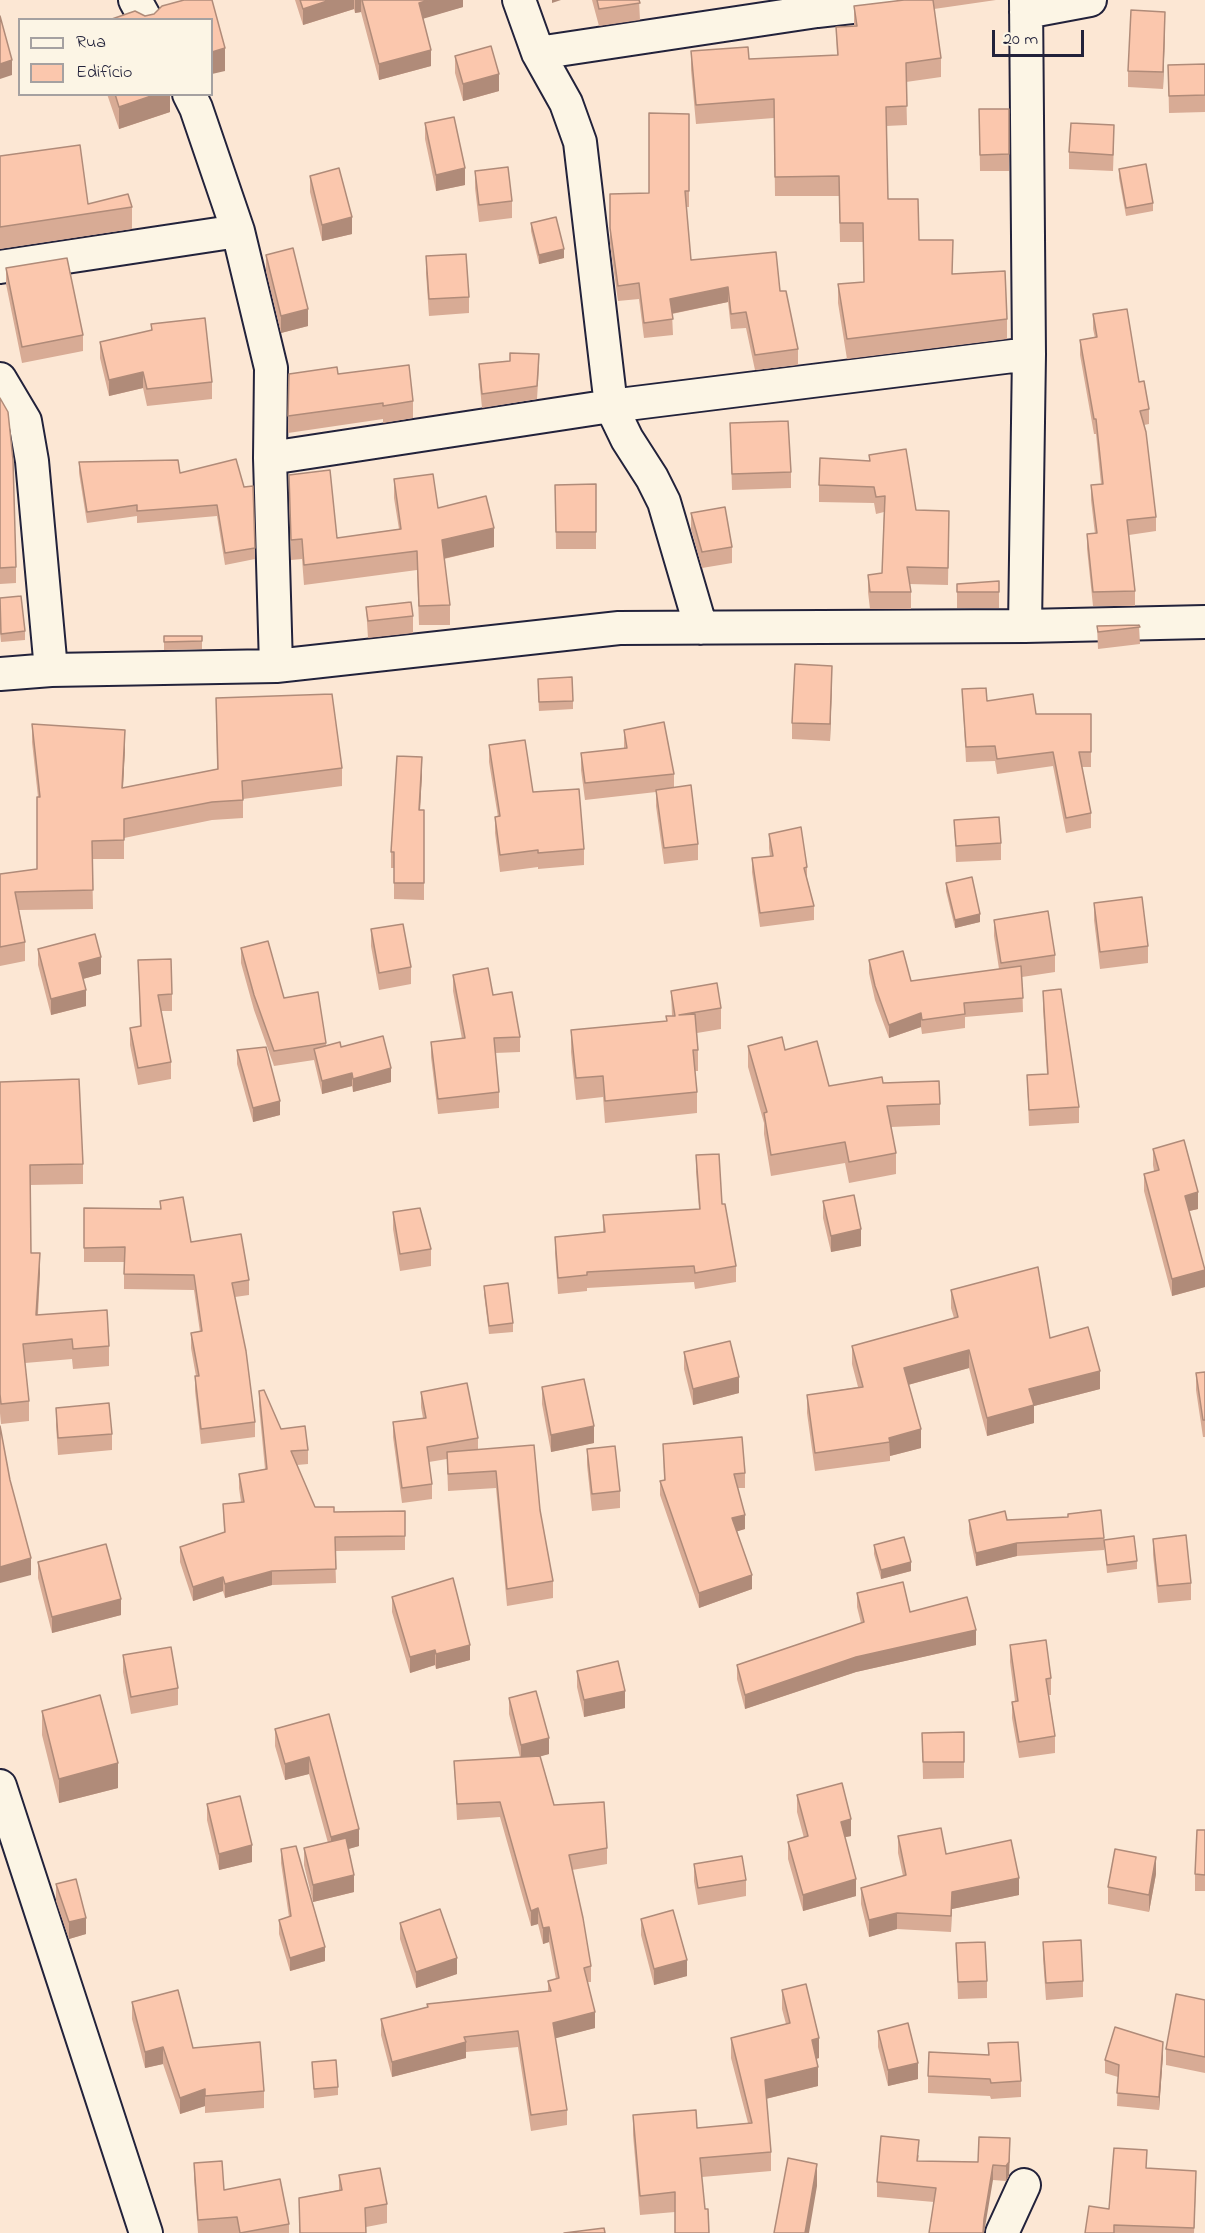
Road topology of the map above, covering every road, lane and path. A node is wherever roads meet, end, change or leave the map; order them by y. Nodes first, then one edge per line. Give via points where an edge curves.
1 (135, 0) edge
2 (519, 0) edge
3 (913, 0) edge
4 (1090, 0) edge
5 (1026, 6) edge
6 (145, 18) edge
7 (538, 52) junction
8 (190, 96) edge
9 (238, 231) junction
10 (0, 267) edge
11 (1029, 354) junction
12 (0, 379) edge
13 (611, 406) junction
14 (270, 458) junction
15 (1205, 622) edge
16 (1025, 626) junction
17 (701, 628) junction
18 (276, 666) junction
19 (51, 670) junction
20 (0, 674) edge
21 (0, 1786) edge
22 (1024, 2185) dead end
23 (146, 2233) edge
24 (1002, 2233) edge

1 - 6 street
2 - 7 street
3 - 7 street
4 - 5 street
5 - 11 street
7 - 13 street via 566,103 580,142
8 - 9 street
9 - 10 street
9 - 14 street via 271,368
11 - 13 street
11 - 16 street
12 - 19 street via 27,431
13 - 14 street
13 - 17 street via 664,502
14 - 18 street
15 - 16 street
16 - 17 street
17 - 18 street via 619,628
18 - 19 street
19 - 20 street
21 - 23 street
22 - 24 street

